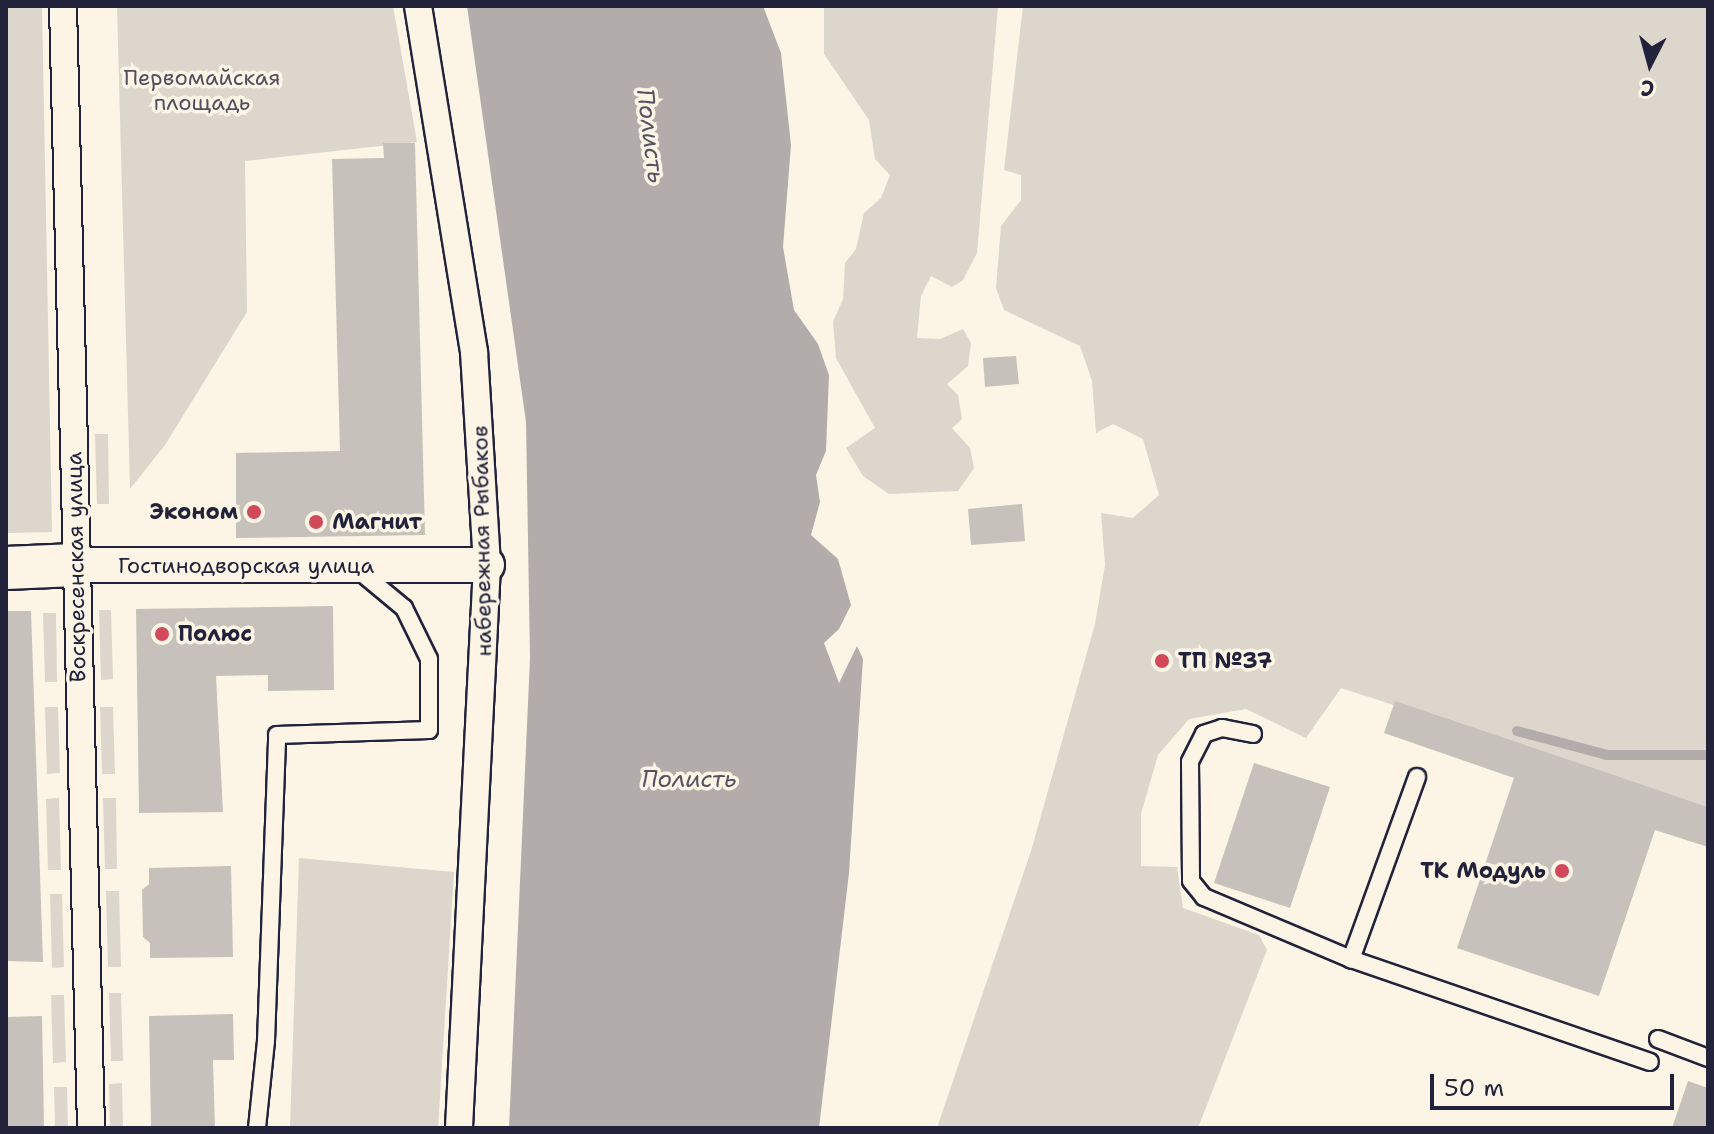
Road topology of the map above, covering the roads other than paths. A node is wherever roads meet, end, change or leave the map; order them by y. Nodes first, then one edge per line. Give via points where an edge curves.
1 (63, 6) edge
2 (418, 6) edge
3 (75, 565) junction
4 (352, 565) junction
5 (487, 565) junction
6 (6, 568) edge
7 (1253, 734) dead end
8 (1417, 777) dead end
9 (1351, 959) junction
10 (1658, 1039) dead end
11 (1708, 1058) edge
12 (1650, 1062) dead end
13 (91, 1128) edge
14 (257, 1128) edge
15 (459, 1128) edge

1 - 3 street, Воскресенская улица
2 - 5 street, набережная Рыбаков via 474,352
3 - 4 street, Гостинодворская улица
3 - 6 street, Гостинодворская улица
3 - 13 street, Воскресенская улица
4 - 5 street, Гостинодворская улица
4 - 14 lane via 404,608 429,659 429,730 277,735 266,1041
5 - 15 street, набережная Рыбаков
7 - 9 lane via 1222,728 1204,734 1190,762 1191,881 1204,897
8 - 9 lane
9 - 12 lane
10 - 11 lane

